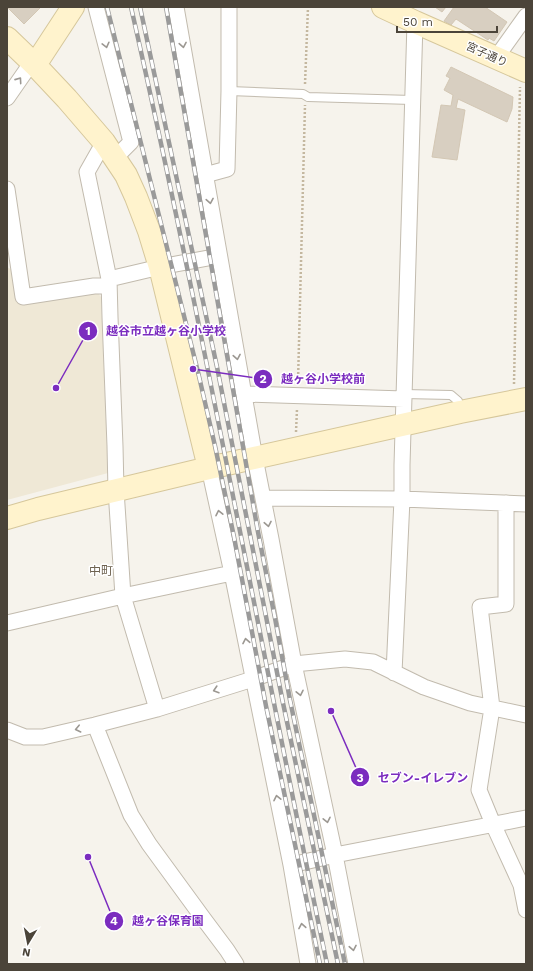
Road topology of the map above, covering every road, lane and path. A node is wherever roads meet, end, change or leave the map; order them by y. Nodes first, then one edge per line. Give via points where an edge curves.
1 (73, 7) edge
2 (96, 7) edge
3 (176, 7) edge
4 (229, 7) edge
5 (308, 7) edge
6 (383, 7) edge
7 (526, 16) edge
8 (414, 22) junction
9 (7, 38) edge
10 (496, 58) junction
11 (33, 63) junction
12 (523, 78) edge
13 (229, 91) junction
14 (305, 95) junction
15 (7, 98) edge
16 (412, 100) junction
17 (109, 150) junction
18 (205, 174) junction
19 (7, 189) edge
20 (219, 256) junction
21 (160, 267) junction
22 (109, 283) junction
23 (520, 393) edge
24 (244, 394) junction
25 (297, 396) junction
26 (404, 397) junction
27 (460, 412) junction
28 (403, 425) junction
29 (296, 436) dead end
30 (255, 458) junction
31 (209, 468) junction
32 (116, 490) junction
33 (263, 498) junction
34 (402, 499) junction
35 (506, 503) junction
36 (526, 504) edge
37 (7, 518) edge
38 (232, 573) junction
39 (123, 596) junction
40 (7, 623) edge
41 (294, 664) junction
42 (394, 673) junction
43 (253, 679) junction
44 (492, 708) junction
45 (158, 709) junction
46 (526, 716) edge
47 (95, 725) junction
48 (7, 730) edge
49 (526, 818) edge
50 (493, 824) junction
51 (335, 855) junction
52 (291, 865) junction
53 (526, 910) edge
54 (236, 964) edge
55 (308, 964) edge
56 (356, 964) edge

1 - 11 street
2 -> 17 street via 131,142
3 -> 18 street
4 - 13 street
5 - 14 path
6 - 8 street, 宮子通り
7 - 10 street
8 - 10 street, 宮子通り
8 - 16 street
9 - 11 street
10 - 12 street, 宮子通り
15 -> 11 street
11 - 17 street
12 - 23 path
13 - 14 lane
13 - 18 street via 227,169
14 - 16 lane via 308,98
14 - 25 path
16 - 26 street
17 - 21 street via 126,175 136,197
17 - 22 street via 87,172
18 -> 20 street
19 - 22 street via 23,297
20 - 21 street
20 -> 24 street
21 - 22 street
21 - 31 street
22 - 32 street
23 - 27 street
24 - 25 street
24 - 30 street
25 - 26 street
25 - 29 path
26 - 27 lane via 450,395 458,401
26 - 28 street
27 - 28 street
28 - 30 street
28 - 34 street
30 - 31 street
30 - 33 street
31 - 32 street
38 -> 31 street
32 - 37 street
32 - 39 street
33 - 34 street
33 -> 41 street
34 - 35 street
34 - 42 street
35 - 36 street
35 - 44 street via 506,604 480,606
38 - 39 street
43 -> 38 street
39 - 40 street
39 - 45 street
41 - 42 street via 345,659 373,662
41 - 43 street
41 -> 51 street
42 - 44 street via 424,687
43 -> 45 street
52 -> 43 street
44 - 46 street
44 - 50 street via 479,790
45 - 47 street
47 -> 48 street via 44,737 25,738
47 - 54 street via 131,815
49 - 50 street
50 - 51 street
50 - 53 street via 521,885
51 - 52 street
51 -> 56 street
55 -> 52 street

